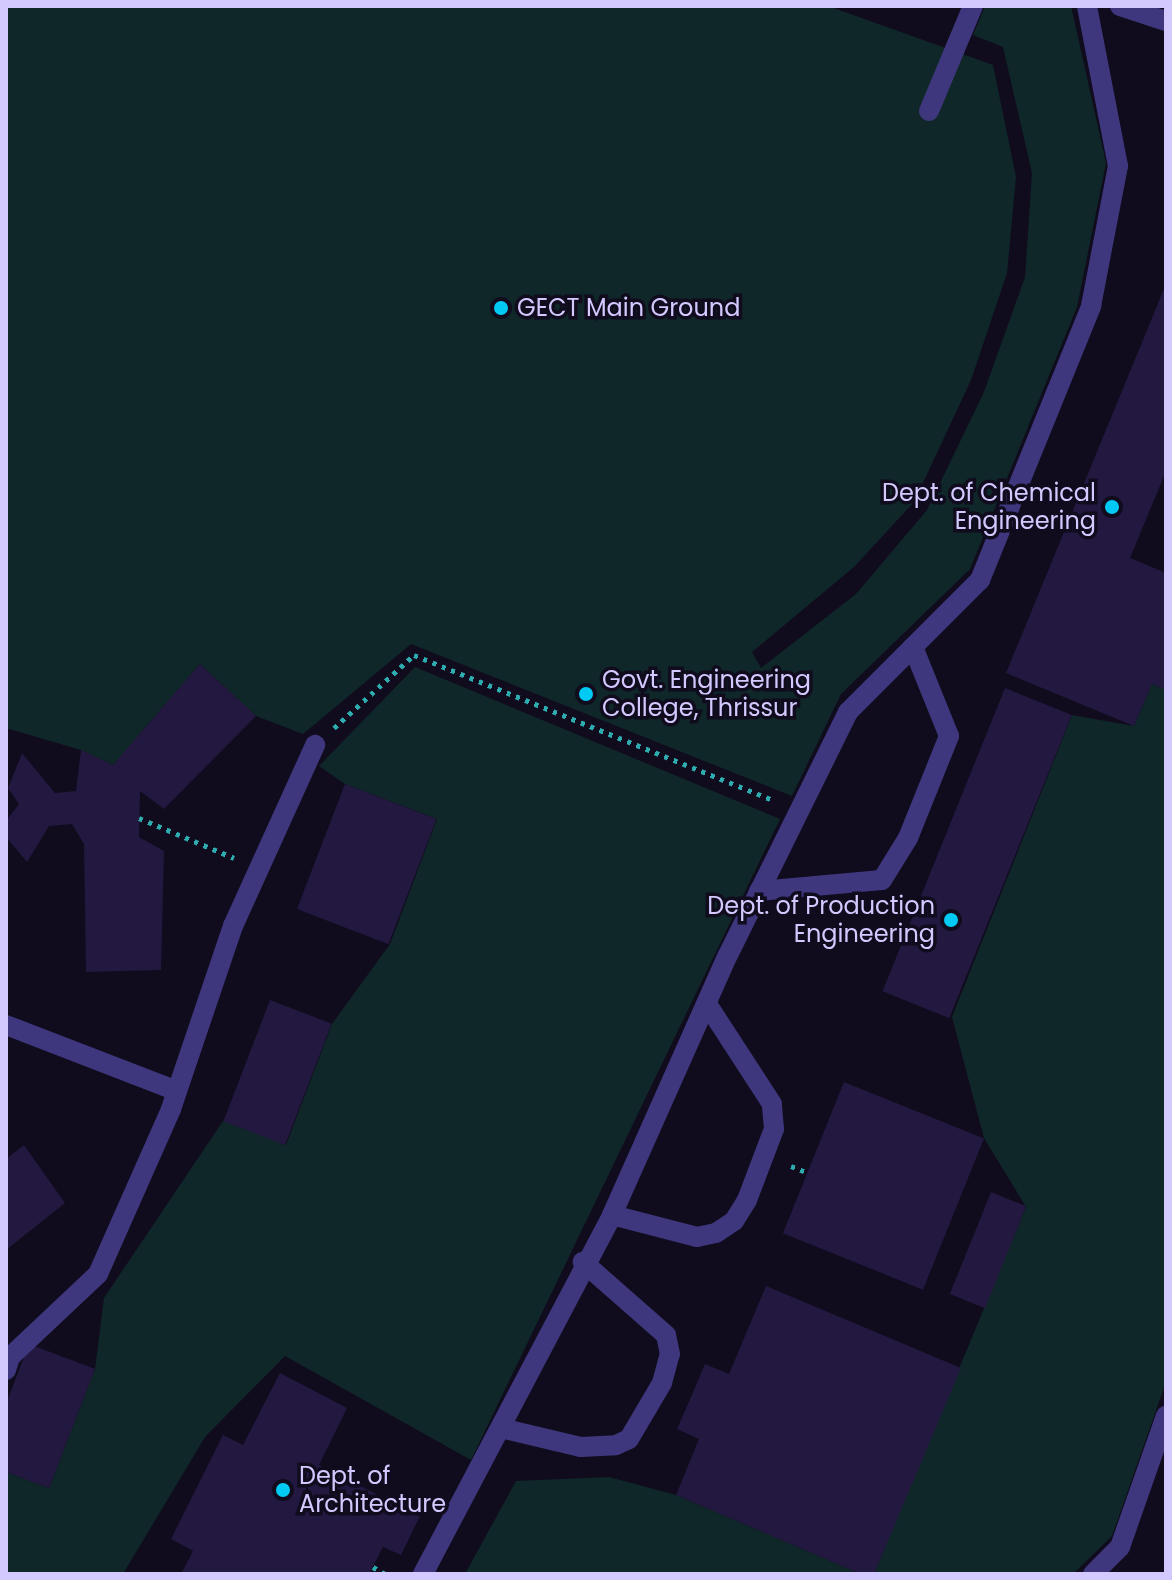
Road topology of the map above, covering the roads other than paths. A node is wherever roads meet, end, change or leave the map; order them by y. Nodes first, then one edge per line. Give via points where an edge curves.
1 (973, 6) edge
2 (1087, 6) edge
3 (1120, 6) edge
4 (1166, 21) edge
5 (929, 111) dead end
6 (913, 647) junction
7 (315, 745) road end
8 (759, 891) junction
9 (707, 1004) junction
10 (6, 1025) edge
11 (177, 1091) junction
12 (612, 1215) junction
13 (583, 1262) junction
14 (6, 1370) edge
15 (1166, 1416) edge
16 (501, 1428) junction
17 (423, 1574) edge
18 (1093, 1574) edge

1 - 5 street
2 - 6 street via 1118,166 1075,369 980,580
3 - 4 street
6 - 8 street via 848,712
6 - 8 street via 949,736 908,838 882,880
7 - 11 street via 233,926
8 - 9 street
9 - 12 street
9 - 12 street via 772,1104 774,1129 747,1200 734,1221 697,1237
10 - 11 street
11 - 14 street via 98,1274 10,1357
12 - 13 street
13 - 16 street
13 - 16 street via 666,1335 670,1354 662,1383 636,1430 616,1445 581,1447
15 - 18 street via 1120,1547
16 - 17 street

